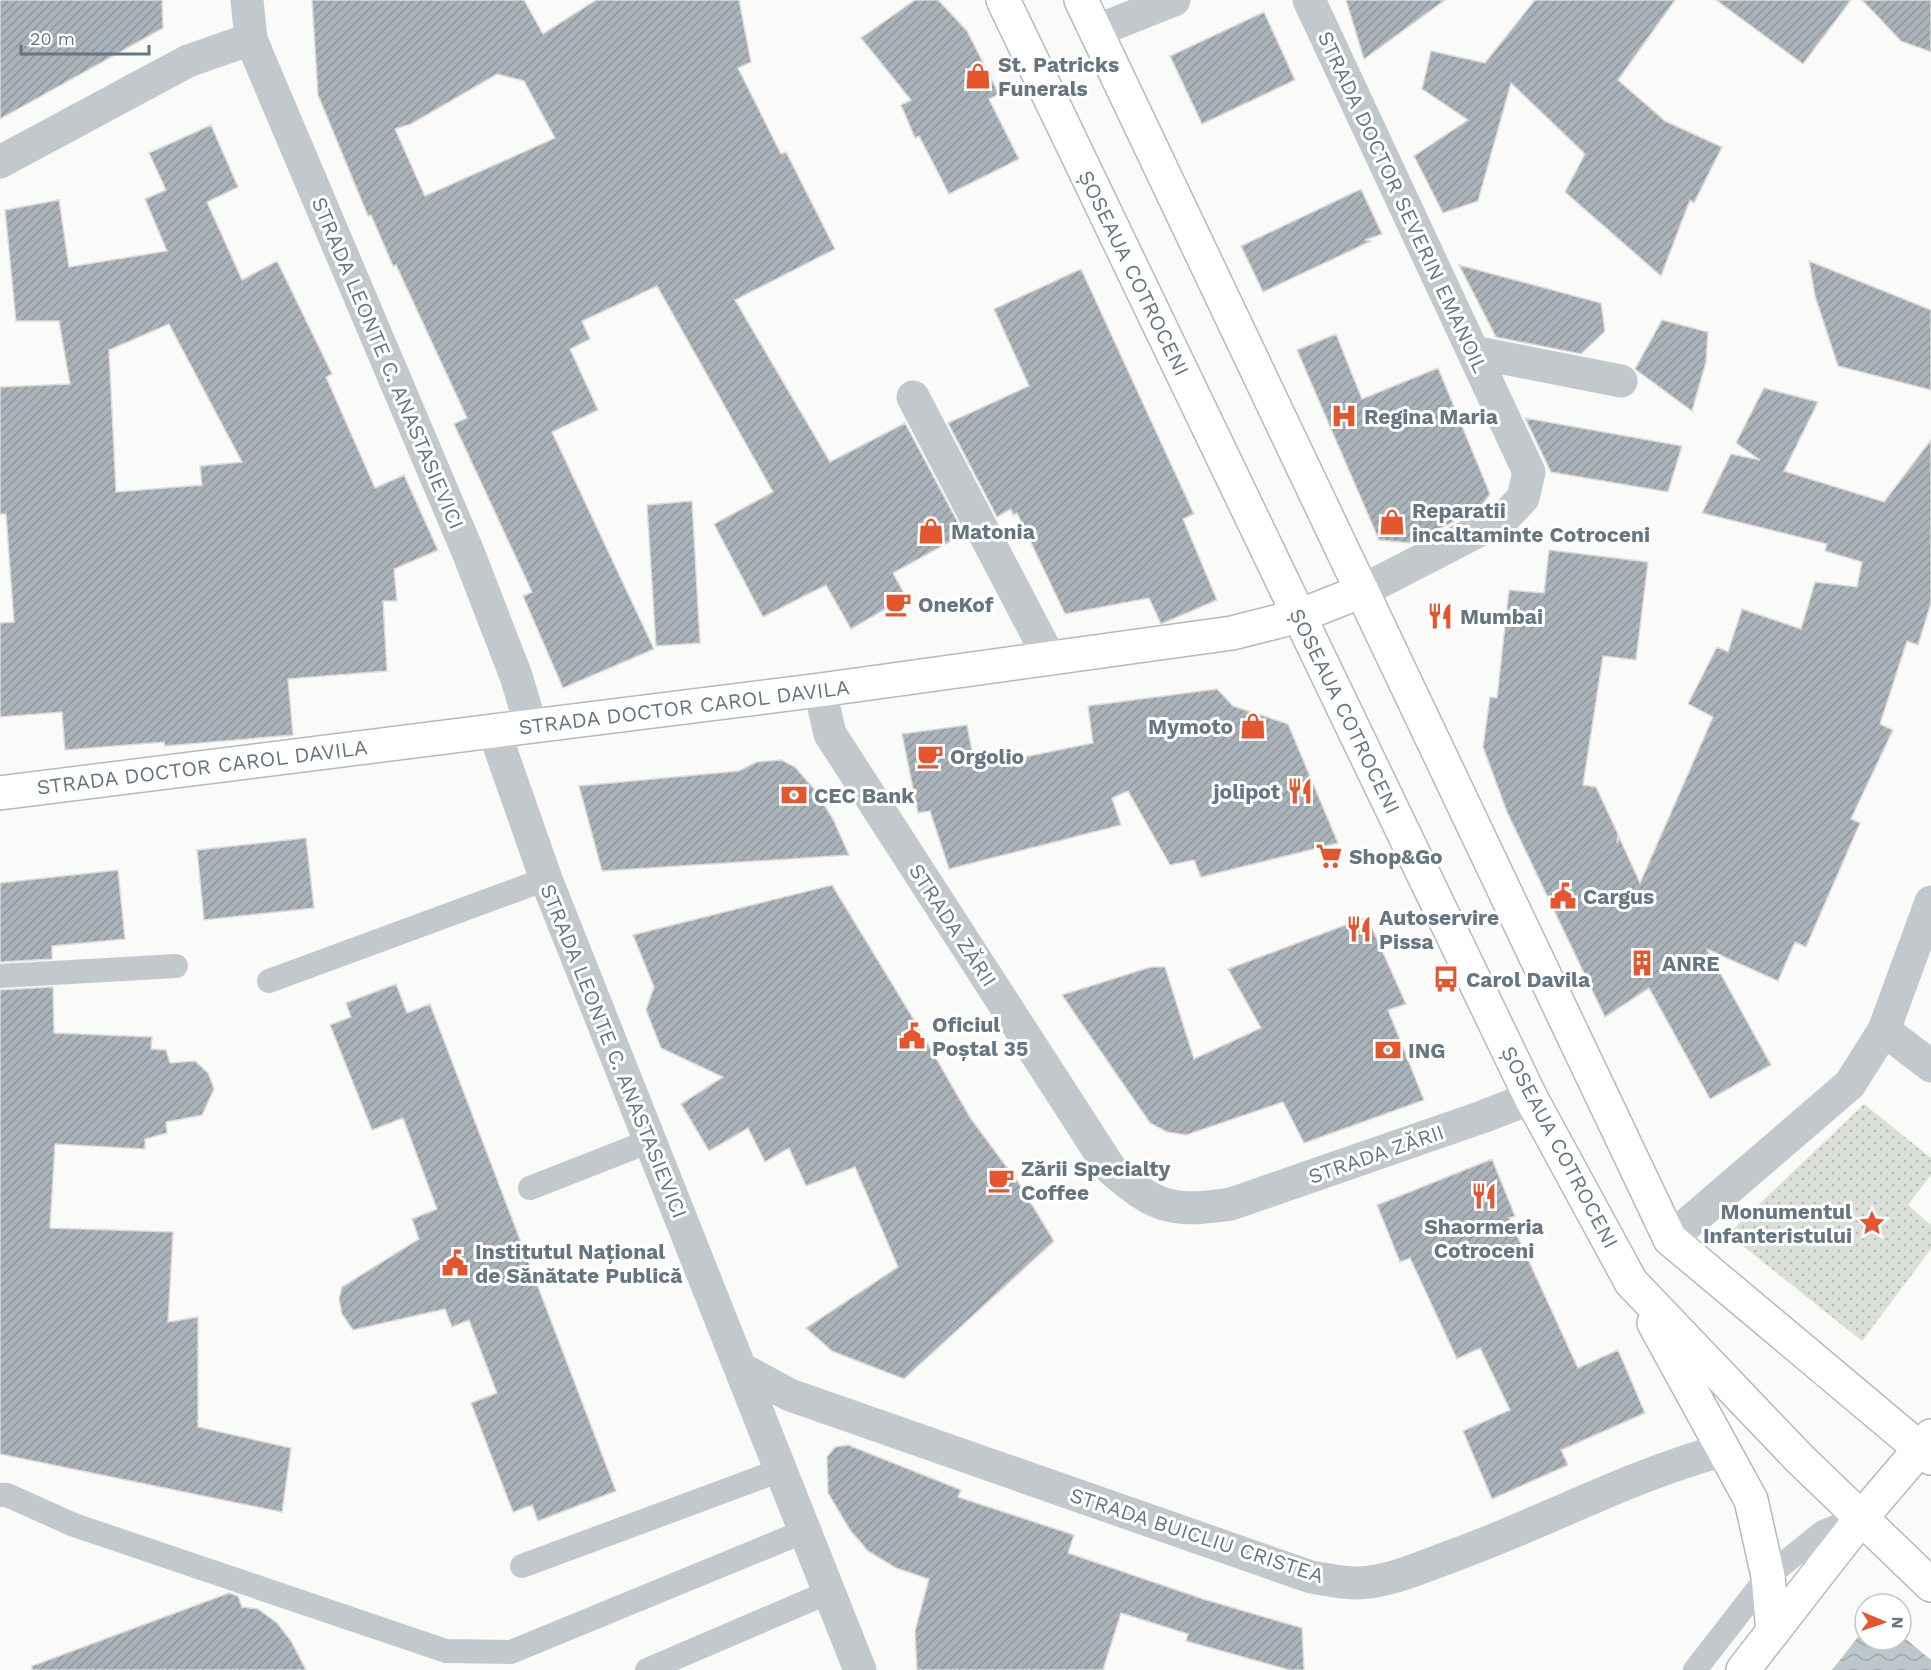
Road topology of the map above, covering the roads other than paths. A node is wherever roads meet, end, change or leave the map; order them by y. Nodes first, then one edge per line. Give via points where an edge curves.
1 (247, 0) edge
2 (1003, 0) edge
3 (1081, 0) edge
4 (1174, 0) edge
5 (1309, 0) edge
6 (1096, 31) junction
7 (251, 39) junction
8 (0, 162) edge
9 (1473, 352) junction
10 (1621, 381) dead end
11 (913, 397) dead end
12 (1362, 591) junction
13 (1299, 616) junction
14 (1050, 659) junction
15 (820, 690) junction
16 (531, 726) junction
17 (494, 731) junction
18 (0, 793) edge
19 (546, 879) junction
20 (1931, 902) edge
21 (176, 966) dead end
22 (0, 976) edge
23 (269, 981) dead end
24 (1884, 1030) junction
25 (1931, 1066) edge
26 (1531, 1098) junction
27 (650, 1141) junction
28 (530, 1188) dead end
29 (1670, 1239) junction
30 (1631, 1282) junction
31 (740, 1368) junction
32 (1928, 1447) edge
33 (1724, 1450) junction
34 (781, 1470) junction
35 (0, 1495) edge
36 (1862, 1517) junction
37 (805, 1531) junction
38 (522, 1566) dead end
39 (1768, 1576) junction
40 (1931, 1586) edge
41 (829, 1592) junction
42 (1773, 1632) junction
43 (647, 1670) edge
44 (860, 1670) edge
45 (1695, 1670) edge
46 (1743, 1670) edge

1 - 7 street, STRADA LEONTE C. ANASTASIEVICI
2 - 13 main road, ȘOSEAUA COTROCENI
3 - 6 main road
4 - 6 street
5 - 9 street, STRADA DOCTOR SEVERIN EMANOIL
6 - 12 main road
7 - 8 street via 188,61
7 - 16 street, STRADA LEONTE C. ANASTASIEVICI via 468,552
9 - 10 street
9 - 12 street, STRADA DOCTOR SEVERIN EMANOIL via 1529,472 1523,498 1505,517
11 - 14 street
12 - 13 main road, STRADA DOCTOR CAROL DAVILA
12 - 29 main road
13 - 14 main road, STRADA DOCTOR CAROL DAVILA via 1232,633
13 - 26 main road, ȘOSEAUA COTROCENI
14 - 15 main road, STRADA DOCTOR CAROL DAVILA
15 - 16 main road, STRADA DOCTOR CAROL DAVILA
15 - 26 street, STRADA ZĂRII via 830,734 1110,1168 1138,1193 1161,1204 1192,1210 1231,1204
16 - 17 main road, STRADA DOCTOR CAROL DAVILA
17 - 18 main road, STRADA DOCTOR CAROL DAVILA
17 - 19 street, STRADA LEONTE C. ANASTASIEVICI
19 - 23 lane
19 - 27 street, STRADA LEONTE C. ANASTASIEVICI
20 - 24 street
21 - 22 lane
24 - 25 street
24 - 29 street via 1850,1084
26 - 30 main road, ȘOSEAUA COTROCENI
27 - 28 lane
27 - 31 street, STRADA LEONTE C. ANASTASIEVICI
29 - 32 main road
30 - 33 main road
30 - 36 main road, ȘOSEAUA COTROCENI via 1799,1458
31 - 33 street, STRADA BUICLIU CRISTEA via 790,1395 1311,1577 1342,1582 1396,1576 1478,1547 1675,1463
31 - 34 street, STRADA LEONTE C. ANASTASIEVICI
32 - 36 main road
33 - 39 main road via 1751,1500
34 - 37 street, STRADA LEONTE C. ANASTASIEVICI
34 - 38 lane
35 - 37 lane via 74,1525 446,1651 511,1652
36 - 39 lane via 1823,1532
36 - 40 main road, ȘOSEAUA COTROCENI
36 - 42 main road
37 - 41 street, STRADA LEONTE C. ANASTASIEVICI
39 - 42 main road
39 - 45 lane
41 - 43 lane
41 - 44 street, STRADA LEONTE C. ANASTASIEVICI
42 - 46 main road

